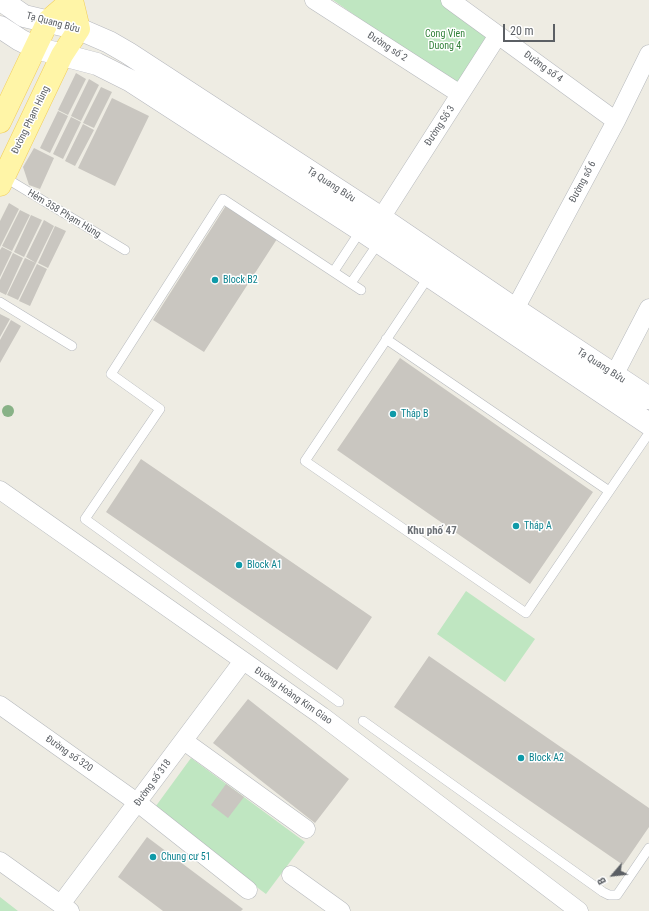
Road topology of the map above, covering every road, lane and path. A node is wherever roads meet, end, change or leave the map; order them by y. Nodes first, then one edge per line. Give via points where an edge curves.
1 (1, 0) edge
2 (314, 0) edge
3 (450, 0) edge
4 (48, 21) junction
5 (0, 27) edge
6 (79, 29) junction
7 (498, 35) junction
8 (36, 48) junction
9 (649, 54) edge
10 (62, 55) junction
11 (460, 94) junction
12 (616, 121) junction
13 (0, 122) edge
14 (2, 181) edge
15 (381, 218) junction
16 (370, 236) junction
17 (125, 250) dead end
18 (334, 271) junction
19 (429, 276) junction
20 (351, 282) junction
21 (361, 290) dead end
22 (0, 302) edge
23 (649, 308) edge
24 (515, 309) junction
25 (386, 339) junction
26 (72, 346) dead end
27 (614, 375) junction
28 (604, 395) junction
29 (649, 398) edge
30 (649, 424) edge
31 (649, 433) edge
32 (0, 490) edge
33 (610, 491) junction
34 (243, 661) junction
35 (339, 702) dead end
36 (0, 705) edge
37 (363, 721) dead end
38 (184, 741) junction
39 (138, 803) junction
40 (306, 829) dead end
41 (649, 848) edge
42 (0, 861) edge
43 (291, 875) dead end
44 (248, 890) dead end
45 (66, 908) edge
46 (341, 911) edge
47 (578, 911) edge

1 - 4 main road, Tạ Quang Bửu via 24,16
2 - 11 street, Đường số 2
3 - 7 street, Đường số 4
4 - 6 main road via 72,0
4 - 8 main road
5 - 8 main road
6 - 10 main road, Đường Phạm Hùng
6 - 15 main road, Tạ Quang Bửu via 128,53
7 - 11 street, Đường Số 3
7 - 12 street, Đường số 4
8 - 10 main road
8 - 13 main road
9 - 12 street, Đường số 6
10 - 14 main road, Đường Phạm Hùng
10 - 16 main road via 96,64 131,81
11 - 15 street, Đường Số 3
12 - 24 street, Đường số 6
14 - 17 lane, Hẻm 358 Phạm Hùng
15 - 16 main road
15 - 24 main road, Tạ Quang Bửu
16 - 18 lane
16 - 19 main road
16 - 20 lane
18 - 20 lane
18 - 35 lane via 223,199 111,374 160,409 85,519
19 - 25 lane
19 - 28 main road
20 - 21 lane
22 - 26 lane
23 - 27 street
24 - 27 main road, Tạ Quang Bửu
25 - 33 lane
25 - 33 lane via 304,461 526,613
27 - 28 street
27 - 29 main road, Tạ Quang Bửu
28 - 30 main road
31 - 33 lane
32 - 34 street, Đường Hoàng Kim Giao
34 - 38 street, Đường số 318
34 - 47 street, Đường Hoàng Kim Giao via 322,716
36 - 39 street, Đường số 320
37 - 41 lane via 602,892 617,895
38 - 39 street, Đường số 318
38 - 40 street
39 - 44 street, Đường số 320
39 - 45 street, Đường số 318
42 - 45 street
43 - 46 street

